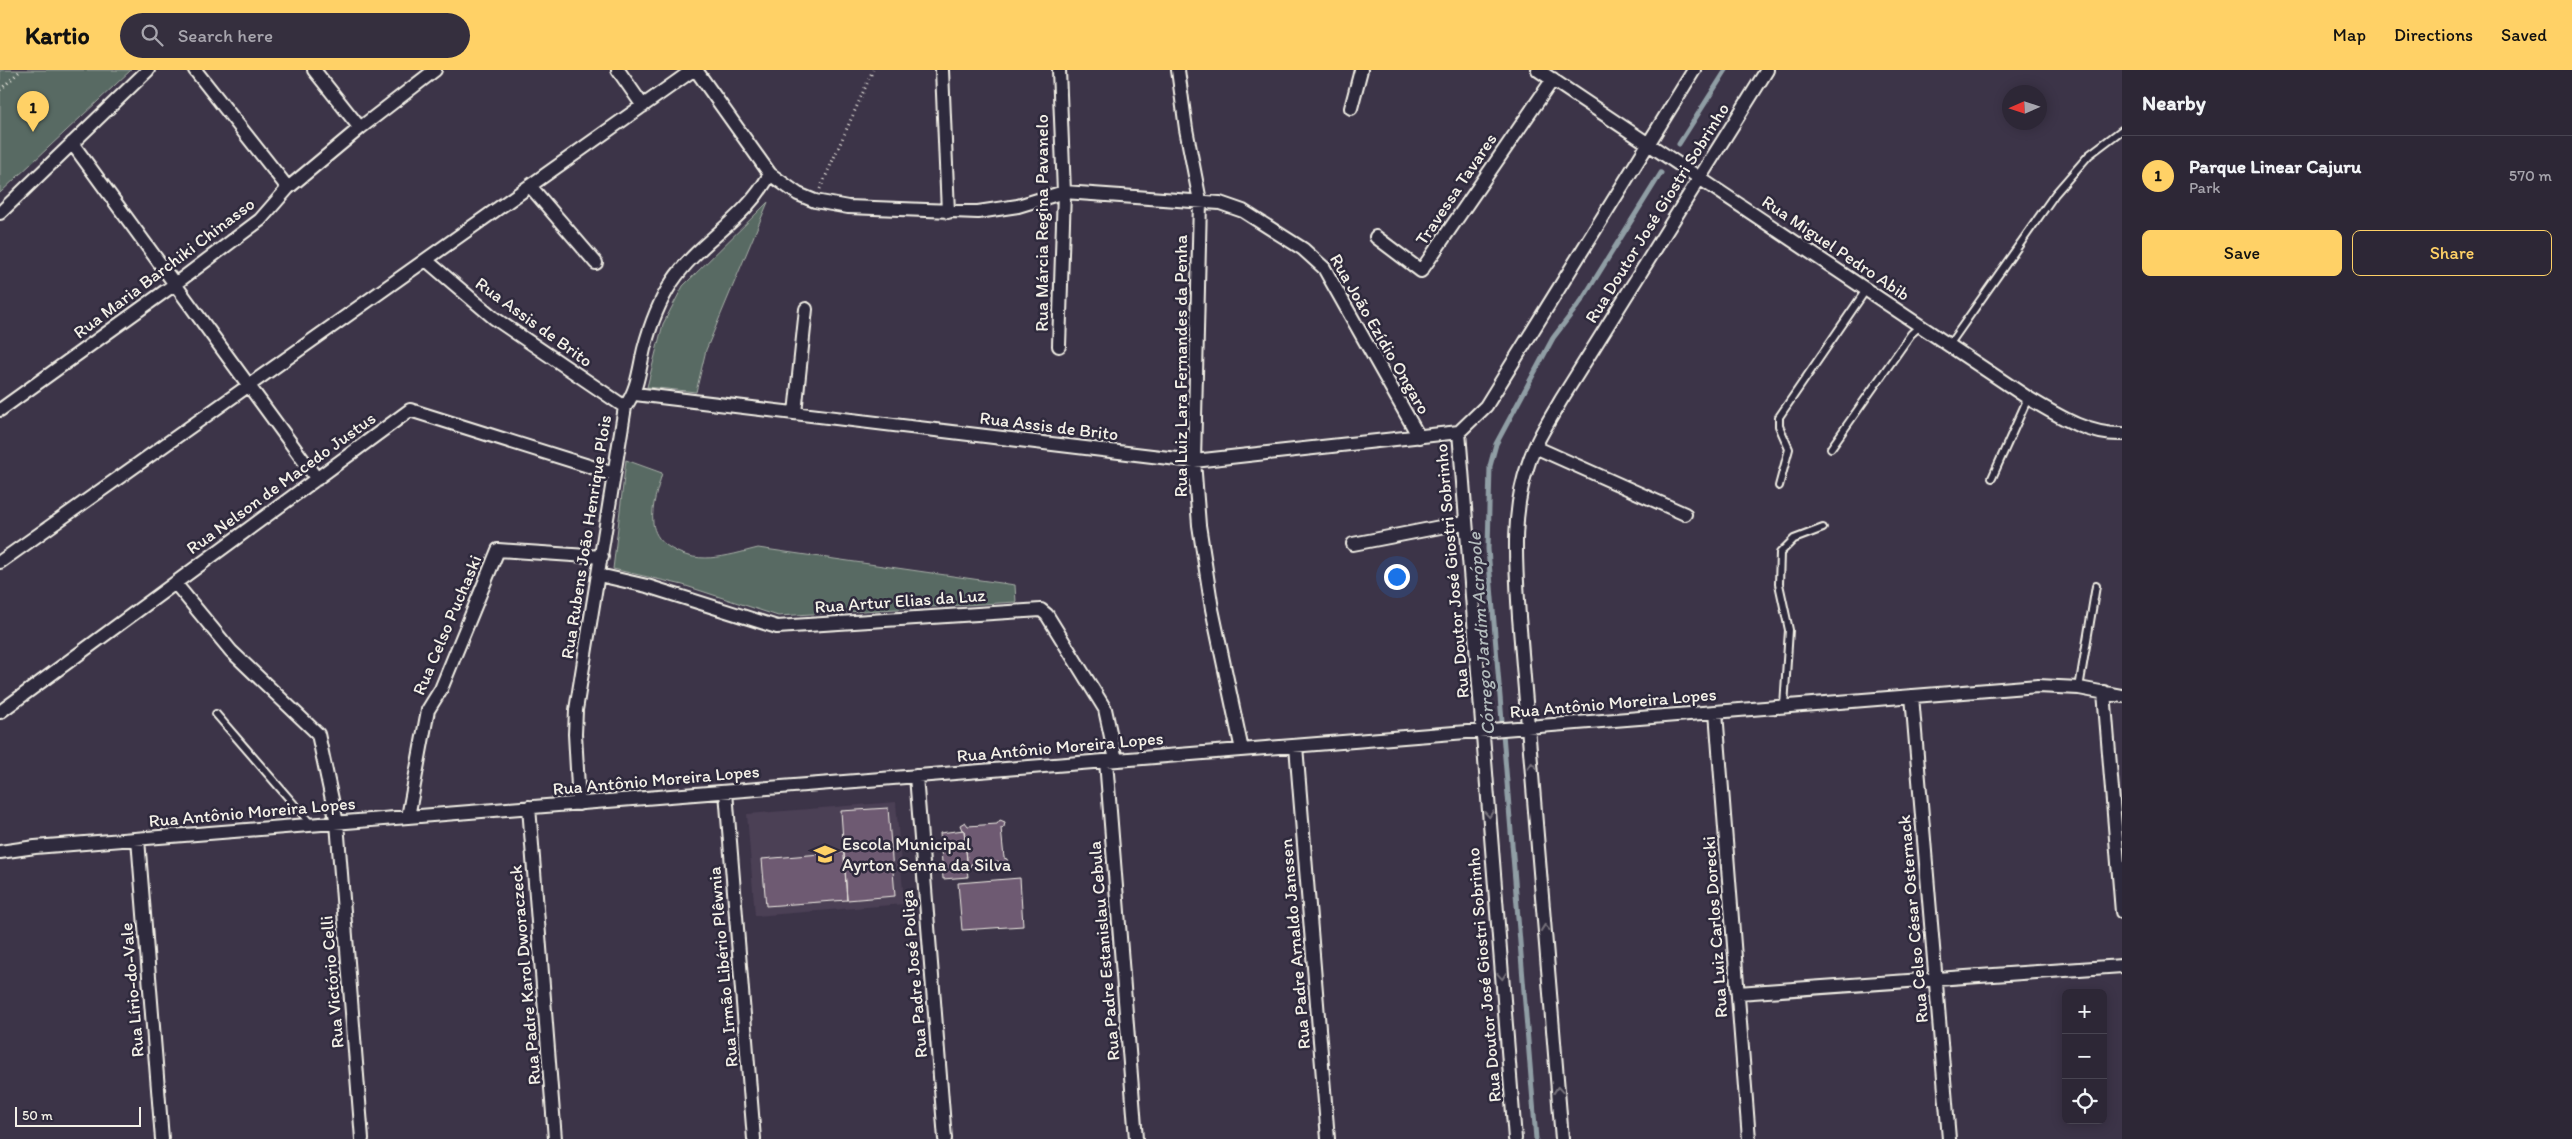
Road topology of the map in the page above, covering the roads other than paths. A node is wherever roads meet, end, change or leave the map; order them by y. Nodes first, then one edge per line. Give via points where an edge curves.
1 (148, 70) edge
2 (195, 70) edge
3 (314, 70) edge
4 (435, 70) edge
5 (618, 70) edge
6 (694, 70) edge
7 (942, 70) edge
8 (1059, 70) edge
9 (1178, 70) edge
10 (1360, 70) edge
11 (1538, 70) edge
12 (1694, 70) edge
13 (1766, 70) edge
14 (1553, 79) junction
15 (643, 106) junction
16 (1351, 108) dead end
17 (360, 128) junction
18 (2122, 130) edge
19 (72, 143) junction
20 (1648, 144) junction
21 (770, 174) junction
22 (1699, 178) junction
23 (530, 186) junction
24 (288, 188) junction
25 (1064, 192) junction
26 (1200, 201) junction
27 (948, 212) junction
28 (0, 213) edge
29 (1376, 237) dead end
30 (426, 260) junction
31 (596, 263) dead end
32 (175, 284) junction
33 (1866, 290) junction
34 (806, 309) dead end
35 (1920, 326) junction
36 (1949, 345) junction
37 (1059, 346) dead end
38 (249, 385) junction
39 (635, 394) junction
40 (2028, 398) junction
41 (625, 407) junction
42 (0, 410) edge
43 (795, 413) junction
44 (1459, 432) junction
45 (2122, 434) edge
46 (1419, 437) junction
47 (1534, 447) junction
48 (1831, 448) dead end
49 (1194, 461) junction
50 (614, 474) junction
51 (1992, 478) dead end
52 (317, 479) junction
53 (1779, 486) dead end
54 (1685, 514) dead end
55 (1466, 522) junction
56 (1823, 528) dead end
57 (1353, 544) dead end
58 (602, 557) junction
59 (0, 562) edge
60 (599, 575) junction
61 (175, 583) junction
62 (2096, 586) dead end
63 (2079, 688) junction
64 (2104, 692) junction
65 (1912, 696) junction
66 (2122, 696) edge
67 (1784, 706) junction
68 (0, 712) edge
69 (1716, 712) junction
70 (216, 714) dead end
71 (1529, 727) junction
72 (1482, 731) junction
73 (1296, 746) junction
74 (1242, 750) junction
75 (1111, 761) junction
76 (916, 776) junction
77 (726, 792) junction
78 (580, 804) junction
79 (529, 807) junction
80 (408, 817) junction
81 (337, 823) junction
82 (312, 825) junction
83 (138, 839) junction
84 (0, 852) edge
85 (2122, 912) edge
86 (2122, 966) edge
87 (1936, 979) junction
88 (1738, 993) junction
89 (162, 1139) edge
90 (362, 1139) edge
91 (556, 1139) edge
92 (754, 1139) edge
93 (945, 1139) edge
94 (1136, 1139) edge
95 (1328, 1139) edge
96 (1515, 1139) edge
97 (1562, 1139) edge
98 (1749, 1139) edge
99 (1949, 1139) edge

1 - 19 street
2 - 24 street
3 - 17 street
4 - 17 street, Rua Maria Barchiki Chinasso
5 - 15 street
6 - 15 street
6 - 21 street, Rua João Ezídio Ongaro
7 - 27 street
8 - 25 street, Rua Márcia Regina Pavanelo
9 - 26 street, Rua Luiz Lara Fernandes da Penha
10 - 16 street
11 - 14 street, Rua Miguel Pedro Abib
12 - 20 street, Rua Doutor José Giostri Sobrinho
13 - 22 street, Rua Doutor José Giostri Sobrinho
14 - 20 street, Rua Miguel Pedro Abib
14 - 29 street, Travessa Tavares via 1421,271
15 - 23 street
17 - 24 street, Rua Maria Barchiki Chinasso
18 - 36 lane via 2089,155 2055,194
19 - 28 street
19 - 32 street
20 - 22 street, Rua Miguel Pedro Abib
20 - 44 street, Rua Doutor José Giostri Sobrinho via 1486,406
21 - 27 street, Rua João Ezídio Ongaro via 798,194 815,201 848,207
21 - 39 street, Rua Rubens João Henrique Plois via 750,205 691,260 673,282 653,320
22 - 33 street, Rua Miguel Pedro Abib
22 - 47 street, Rua Doutor José Giostri Sobrinho
23 - 30 street
23 - 31 street
24 - 32 street, Rua Maria Barchiki Chinasso via 260,220
25 - 26 street, Rua João Ezídio Ongaro
25 - 27 street, Rua João Ezídio Ongaro via 998,210
25 - 37 street, Rua Márcia Regina Pavanelo
26 - 46 street, Rua João Ezídio Ongaro via 1243,210 1315,258 1331,278
26 - 49 street, Rua Luiz Lara Fernandes da Penha
30 - 38 street
30 - 41 street, Rua Assis de Brito via 494,318
32 - 38 street
32 - 42 street, Rua Maria Barchiki Chinasso
33 - 35 street, Rua Miguel Pedro Abib
33 - 53 lane via 1779,417 1779,426 1789,449
34 - 43 street
35 - 36 street, Rua Miguel Pedro Abib
35 - 48 lane via 1911,334
36 - 40 street, Rua Miguel Pedro Abib
38 - 52 street
38 - 59 street
39 - 41 street, Rua Rubens João Henrique Plois
39 - 43 street, Rua Assis de Brito
40 - 45 street, Rua Miguel Pedro Abib via 2087,430
40 - 51 lane
41 - 50 street, Rua Rubens João Henrique Plois
43 - 49 street, Rua Assis de Brito
44 - 46 street, Rua Assis de Brito
44 - 55 street, Rua Doutor José Giostri Sobrinho
46 - 49 street, Rua Assis de Brito
47 - 54 street
47 - 71 street, Rua Doutor José Giostri Sobrinho via 1521,487 1516,546
49 - 74 street, Rua Luiz Lara Fernandes da Penha via 1207,579
50 - 52 street, Rua Nelson de Macedo Justus via 410,410
50 - 58 street, Rua Rubens João Henrique Plois
52 - 61 street, Rua Nelson de Macedo Justus
55 - 57 street
55 - 72 street, Rua Doutor José Giostri Sobrinho
56 - 67 lane via 1794,539 1780,553 1779,584 1789,630
58 - 60 street, Rua Rubens João Henrique Plois
58 - 80 street, Rua Celso Puchaski via 498,550 441,689 428,710
60 - 75 street, Rua Artur Elias da Luz via 647,586 777,627 1041,610 1105,710
60 - 78 street, Rua Rubens João Henrique Plois via 575,722
61 - 68 street, Rua Nelson de Macedo Justus
61 - 81 street, Rua Victório Celli via 231,651 318,734
62 - 63 lane
63 - 64 street, Rua Antônio Moreira Lopes
63 - 65 street, Rua Antônio Moreira Lopes via 2038,686
64 - 66 street, Rua Antônio Moreira Lopes
64 - 85 street
65 - 67 street, Rua Antônio Moreira Lopes
65 - 87 street, Rua Celso César Osternack
67 - 69 street, Rua Antônio Moreira Lopes
69 - 71 street, Rua Antônio Moreira Lopes
69 - 88 street, Rua Luiz Carlos Dorecki
70 - 82 lane
71 - 72 street, Rua Antônio Moreira Lopes
97 -> 71 street, Rua Doutor José Giostri Sobrinho
72 - 73 street, Rua Antônio Moreira Lopes
72 -> 96 street, Rua Doutor José Giostri Sobrinho
73 - 74 street, Rua Antônio Moreira Lopes
73 - 95 street, Rua Padre Arnaldo Janssen
74 - 75 street, Rua Antônio Moreira Lopes
75 - 76 street, Rua Antônio Moreira Lopes
75 - 94 street, Rua Padre Estanislau Cebula
76 - 77 street, Rua Antônio Moreira Lopes
76 - 93 street, Rua Padre José Poliga
77 - 78 street, Rua Antônio Moreira Lopes
77 - 92 street, Rua Irmão Libério Plêwnia
78 - 79 street, Rua Antônio Moreira Lopes
79 - 80 street, Rua Antônio Moreira Lopes
79 - 91 street, Rua Padre Karol Dworaczeck
80 - 81 street, Rua Antônio Moreira Lopes
81 - 82 street, Rua Antônio Moreira Lopes
81 - 90 street, Rua Victório Celli
82 - 83 street, Rua Antônio Moreira Lopes
83 - 84 street, Rua Antônio Moreira Lopes
83 - 89 street, Rua Lírio-do-Vale
86 - 87 street
87 - 88 street
87 - 99 street, Rua Celso César Osternack
88 - 98 street, Rua Luiz Carlos Dorecki

